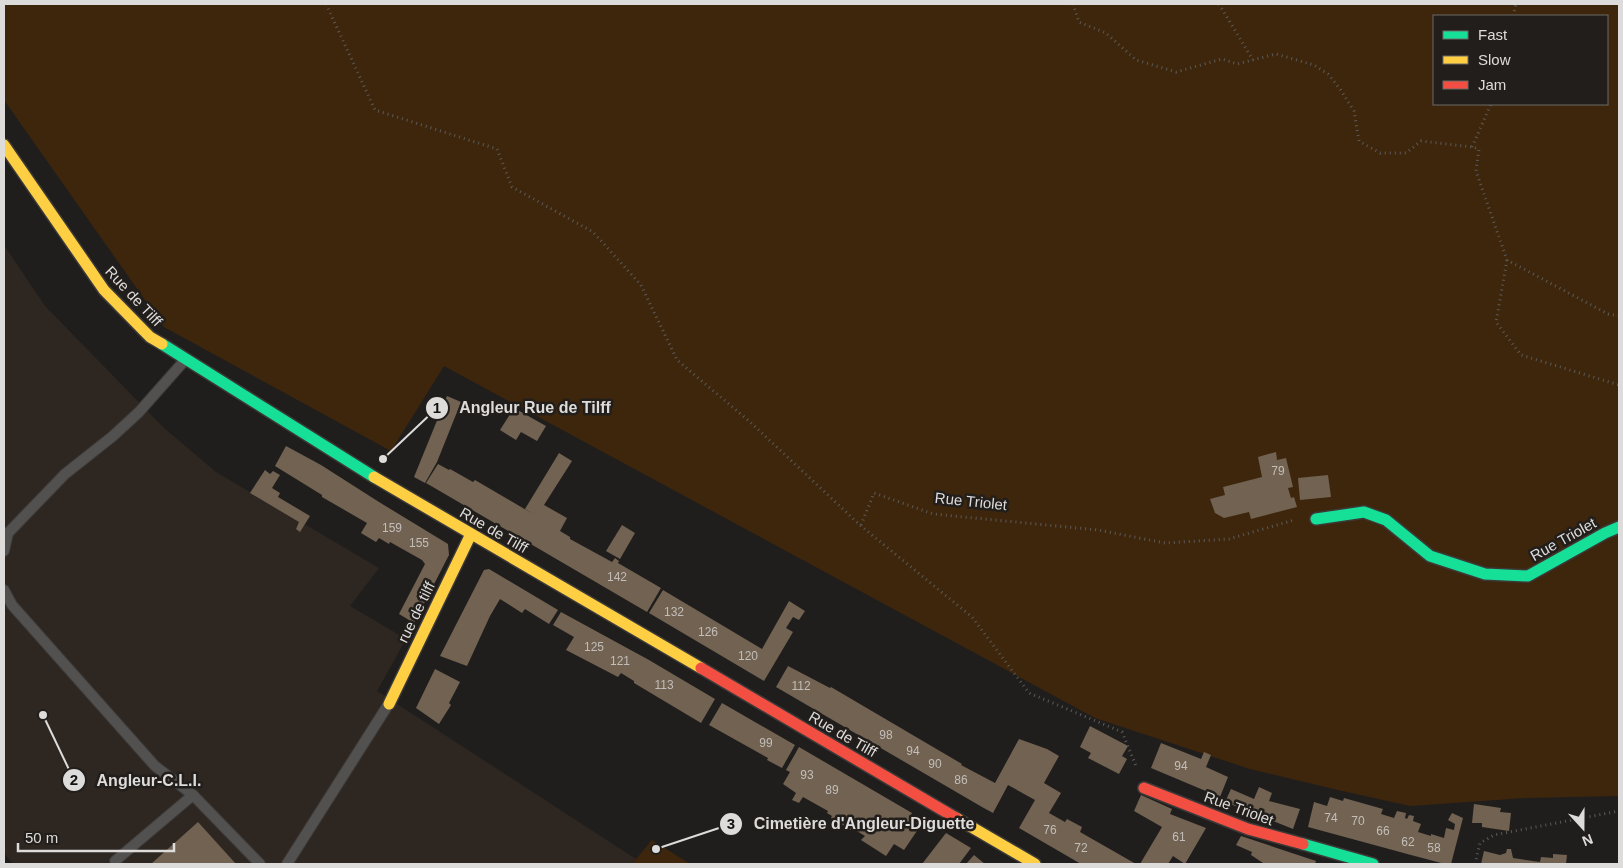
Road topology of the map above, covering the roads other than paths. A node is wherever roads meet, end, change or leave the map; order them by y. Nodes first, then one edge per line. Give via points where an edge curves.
1 (4, 145) edge
2 (185, 359) junction
3 (1316, 519) road end
4 (1619, 527) edge
5 (471, 534) junction
6 (4, 550) edge
7 (4, 590) edge
8 (389, 704) joint
9 (1144, 788) road end
10 (193, 795) junction
11 (115, 861) dead end
12 (260, 864) edge
13 (287, 864) edge
14 (1035, 864) edge
15 (1373, 864) edge

1 - 2 main road, Rue de Tilff via 104,290 150,337
2 - 5 main road, Rue de Tilff
2 - 6 lane via 139,412 65,474 8,532
3 - 4 main road, Rue Triolet via 1364,512 1386,520 1430,556 1485,574 1528,576
5 - 8 main road, rue de tilff
5 - 14 main road, Rue de Tilff
7 - 10 lane via 12,605 156,766
8 - 13 lane
9 - 15 main road, Rue Triolet via 1248,829
10 - 11 lane
10 - 12 lane

